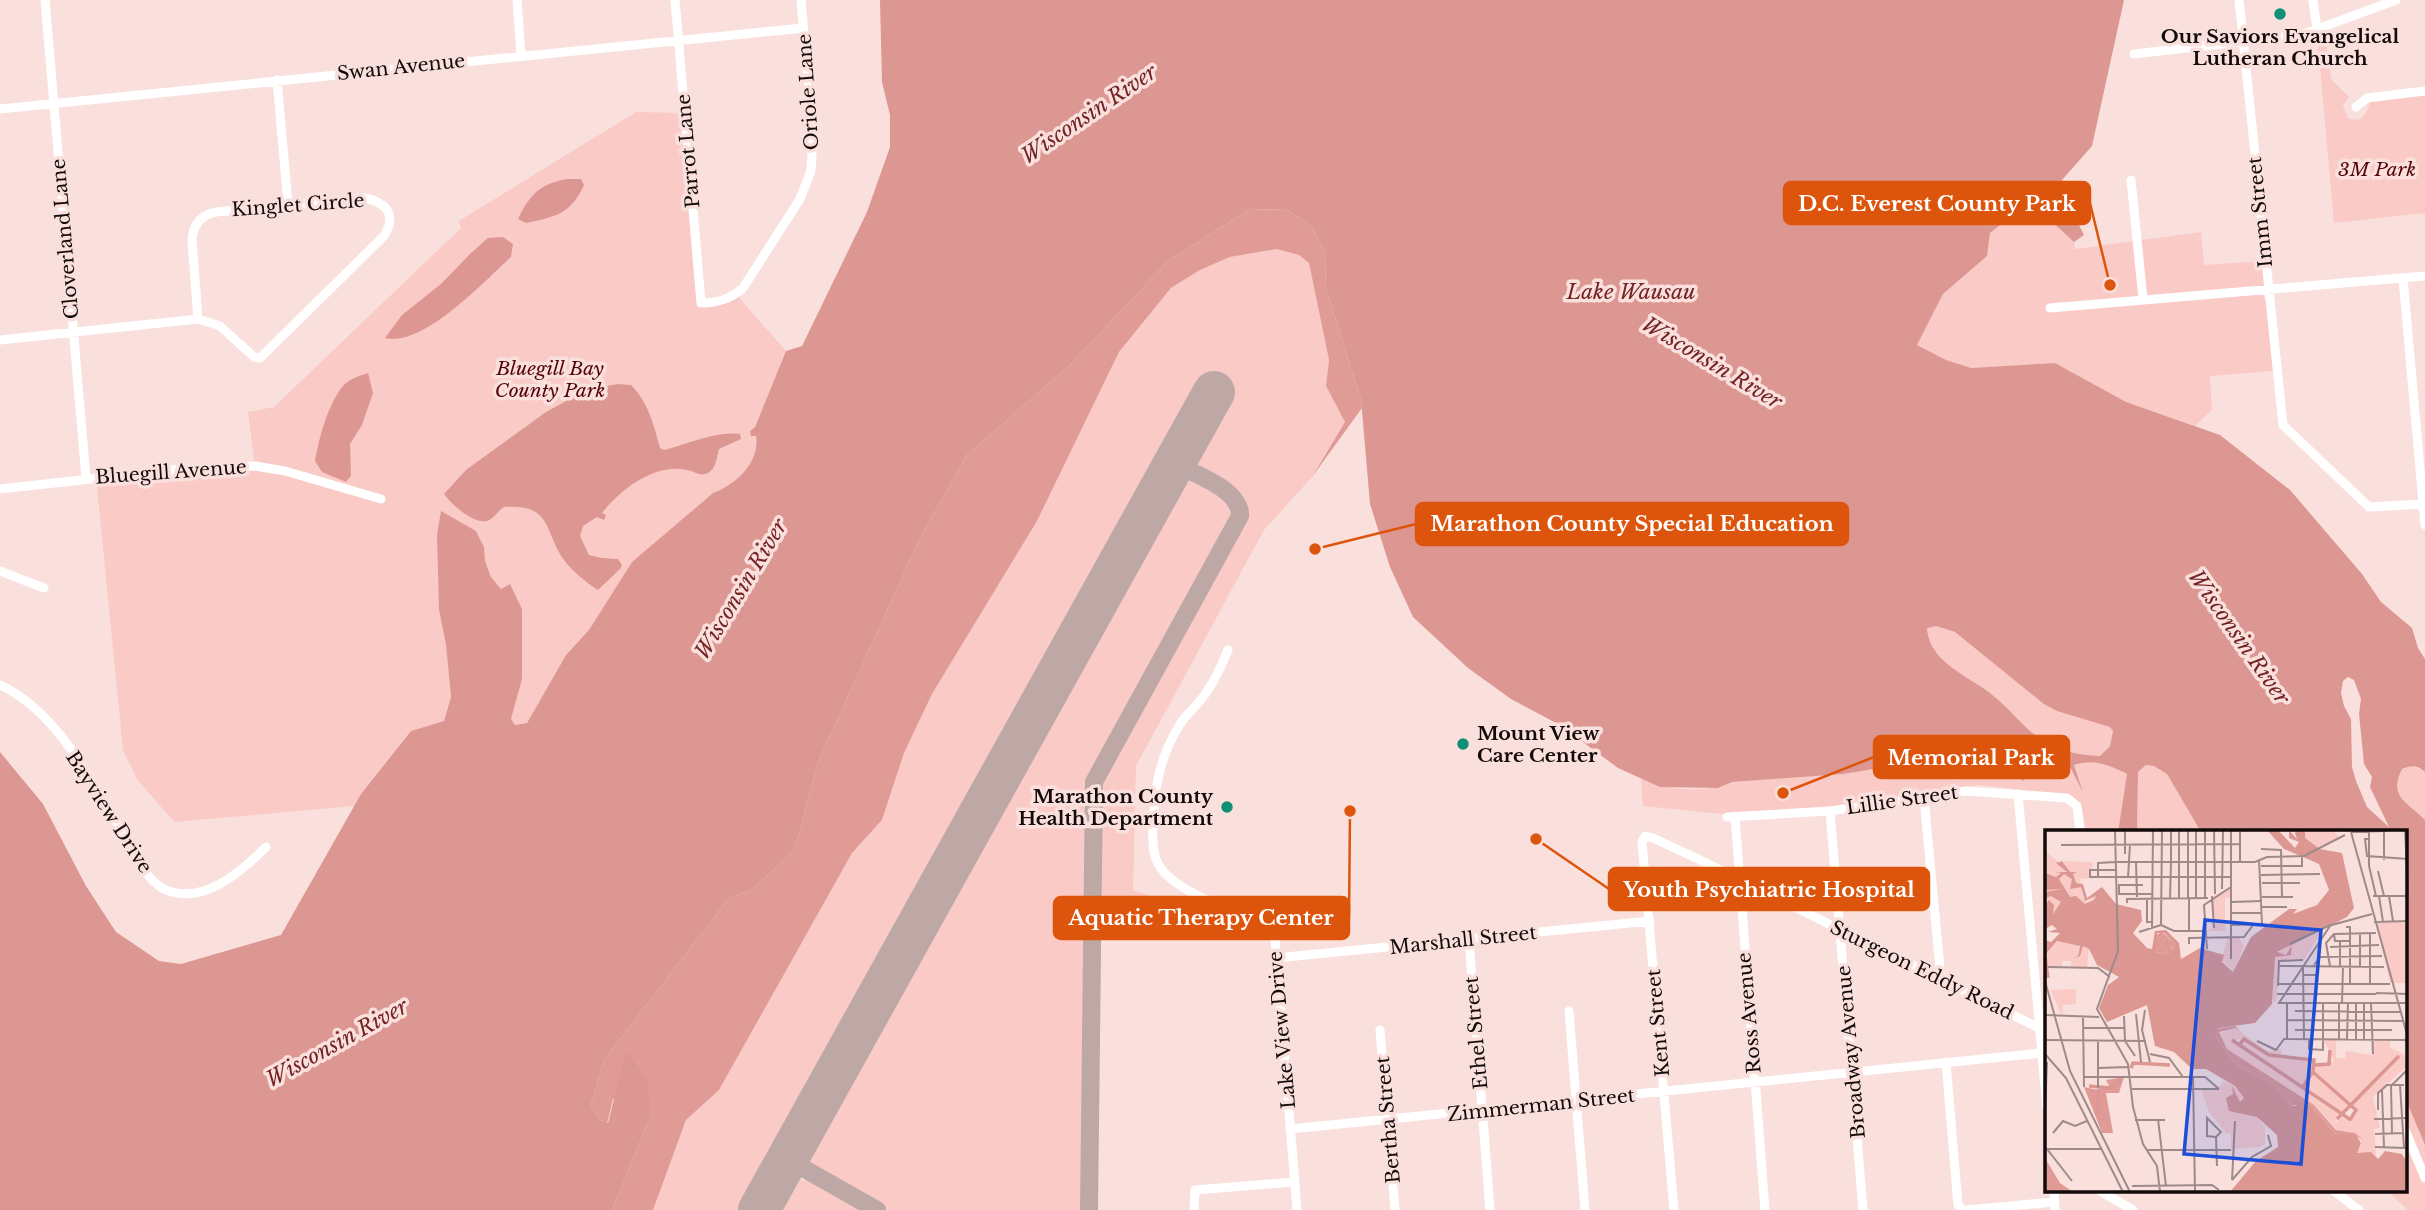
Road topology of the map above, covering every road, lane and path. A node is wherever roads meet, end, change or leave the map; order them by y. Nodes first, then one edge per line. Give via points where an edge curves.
1 (45, 0) edge
2 (517, 0) edge
3 (675, 0) edge
4 (801, 0) edge
5 (2239, 0) edge
6 (2313, 0) edge
7 (2396, 0) edge
8 (803, 27) junction
9 (2317, 29) junction
10 (679, 39) junction
11 (2243, 43) junction
12 (2134, 54) dead end
13 (521, 55) junction
14 (277, 80) junction
15 (2425, 91) edge
16 (54, 103) junction
17 (2356, 107) dead end
18 (0, 109) edge
19 (2131, 180) dead end
20 (288, 204) junction
21 (2425, 276) edge
22 (2403, 278) junction
23 (2268, 289) junction
24 (2143, 299) junction
25 (701, 303) joint
26 (2050, 308) dead end
27 (198, 318) junction
28 (73, 331) junction
29 (0, 340) edge
30 (86, 478) junction
31 (0, 489) edge
32 (380, 499) dead end
33 (2423, 504) junction
34 (2425, 525) edge
35 (0, 571) edge
36 (44, 588) dead end
37 (1228, 650) dead end
38 (0, 685) edge
39 (2018, 794) junction
40 (1924, 797) junction
41 (1830, 811) junction
42 (1731, 817) joint
43 (2080, 830) edge
44 (1645, 836) joint
45 (266, 847) dead end
46 (1740, 880) junction
47 (1650, 921) junction
48 (1841, 930) junction
49 (1469, 939) junction
50 (1276, 958) junction
51 (1941, 979) junction
52 (1569, 1011) dead end
53 (1380, 1030) dead end
54 (2044, 1030) edge
55 (2042, 1053) junction
56 (1946, 1062) junction
57 (1852, 1071) junction
58 (1754, 1081) junction
59 (2045, 1086) edge
60 (1664, 1092) junction
61 (1576, 1101) junction
62 (1482, 1111) junction
63 (1388, 1120) junction
64 (1290, 1129) junction
65 (2408, 1137) edge
66 (2425, 1178) edge
67 (1294, 1182) junction
68 (2102, 1192) edge
69 (2335, 1192) edge
70 (2055, 1206) edge
71 (1194, 1210) edge
72 (1297, 1210) edge
73 (1395, 1210) edge
74 (1490, 1210) edge
75 (1585, 1210) edge
76 (1674, 1210) edge
77 (1765, 1210) edge
78 (1863, 1210) edge
79 (1964, 1210) edge
80 (2133, 1210) edge
81 (2359, 1210) edge

1 - 16 street, Cloverland Lane
2 - 13 street
3 - 10 street, Parrot Lane
4 - 8 street, Oriole Lane
5 - 11 street, Imm Street
6 - 9 street
7 - 9 street
8 - 10 street, Swan Avenue
8 - 25 street, Oriole Lane via 813,137 808,180 743,288 724,300
9 - 11 street
10 - 13 street, Swan Avenue
10 - 25 street, Parrot Lane
11 - 12 street
11 - 23 street, Imm Street
13 - 14 street, Swan Avenue
14 - 16 street, Swan Avenue
14 - 20 street
15 - 17 street via 2367,98
16 - 18 street, Swan Avenue
16 - 28 street, Cloverland Lane
19 - 24 street
20 - 27 street, Kinglet Circle via 216,212 199,220 192,240
20 - 27 street, Kinglet Circle via 377,200 386,207 390,227 260,358 220,326
21 - 22 street
22 - 23 street
22 - 33 street
23 - 24 street
23 - 33 street, Imm Street via 2283,425 2369,507
24 - 26 street
27 - 28 street
28 - 29 street
28 - 30 street, Cloverland Lane
30 - 31 street, Bluegill Avenue
30 - 32 street, Bluegill Avenue via 256,466
33 - 34 street
35 - 36 street
37 - 50 street, Lake View Drive via 1213,682 1181,722 1163,757 1155,796 1154,852 1165,875 1180,886 1274,925
38 - 45 street, Bayview Drive via 30,702 50,725 163,889 193,892 221,884
39 - 40 street, Lillie Street via 1970,790
39 - 43 street, Lillie Street via 2075,802
39 - 54 street
40 - 41 street, Lillie Street
40 - 51 street
41 - 42 street, Lillie Street
41 - 48 street, Broadway Avenue
42 - 46 street, Ross Avenue
44 - 46 street, Sturgeon Eddy Road
44 - 47 street, Kent Street
46 - 48 street, Sturgeon Eddy Road
46 - 58 street, Ross Avenue
47 - 49 street, Marshall Street
47 - 60 street, Kent Street
48 - 51 street, Sturgeon Eddy Road
48 - 57 street, Broadway Avenue
49 - 50 street, Marshall Street
49 - 62 street, Ethel Street
50 - 64 street, Lake View Drive
51 - 54 street, Sturgeon Eddy Road
52 - 61 street
53 - 63 street, Bertha Street
54 - 55 street
55 - 56 street, Zimmerman Street
55 - 59 street
56 - 57 street, Zimmerman Street
56 - 79 street via 1958,1205
57 - 58 street, Zimmerman Street
57 - 78 street, Broadway Avenue
58 - 60 street, Zimmerman Street
58 - 77 street, Ross Avenue
60 - 61 street, Zimmerman Street
60 - 76 street, Kent Street
61 - 62 street, Zimmerman Street
61 - 75 street
62 - 63 street, Zimmerman Street
62 - 74 street, Ethel Street
63 - 64 street, Zimmerman Street
63 - 73 street, Bertha Street
64 - 67 street, Lake View Drive
65 - 66 street
67 - 71 street via 1195,1190
67 - 72 street, Lake View Drive
68 - 80 street
69 - 81 street
70 - 79 street

